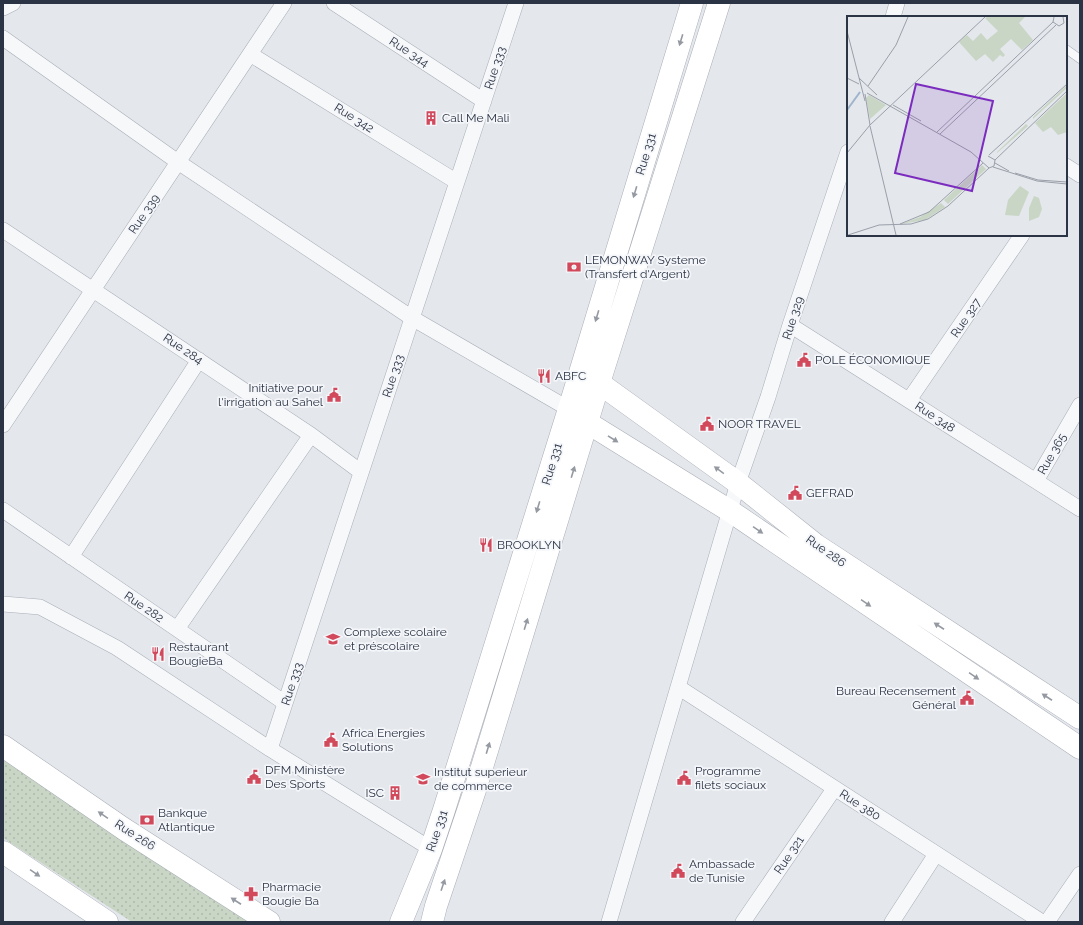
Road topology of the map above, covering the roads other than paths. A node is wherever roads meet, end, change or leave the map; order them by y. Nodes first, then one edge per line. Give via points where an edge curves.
1 (13, 3) edge
2 (284, 3) edge
3 (334, 3) edge
4 (516, 3) edge
5 (692, 3) edge
6 (719, 3) edge
7 (897, 3) edge
8 (3, 8) edge
9 (892, 16) edge
10 (3, 38) edge
11 (1067, 50) edge
12 (250, 54) junction
13 (1080, 59) edge
14 (484, 102) junction
15 (847, 155) edge
16 (178, 162) junction
17 (457, 182) junction
18 (3, 230) edge
19 (1021, 236) edge
20 (93, 290) junction
21 (412, 318) junction
22 (790, 325) junction
23 (199, 360) junction
24 (580, 372) junction
25 (599, 384) junction
26 (909, 400) junction
27 (1080, 405) edge
28 (569, 408) junction
29 (588, 423) junction
30 (3, 425) edge
31 (311, 435) junction
32 (362, 472) junction
33 (1036, 481) junction
34 (738, 484) junction
35 (1080, 509) edge
36 (3, 510) edge
37 (730, 511) junction
38 (71, 556) junction
39 (3, 604) edge
40 (177, 629) junction
41 (678, 687) junction
42 (285, 703) junction
43 (1080, 718) edge
44 (3, 746) edge
45 (1080, 748) edge
46 (270, 749) junction
47 (834, 789) junction
48 (431, 849) junction
49 (3, 852) edge
50 (936, 854) junction
51 (1080, 874) edge
52 (107, 922) edge
53 (268, 922) edge
54 (401, 922) edge
55 (432, 922) edge
56 (608, 922) edge
57 (743, 922) edge
58 (892, 922) edge
59 (1042, 922) edge
60 (1048, 922) edge

1 - 8 street
2 - 12 street, Rue 339
3 - 14 street, Rue 344
4 - 14 street, Rue 333
5 -> 24 main road, Rue 331
6 - 25 main road, Rue 331
7 - 9 street
10 - 16 street
11 - 13 lane
12 - 16 street, Rue 339
12 - 17 street, Rue 342
14 - 17 street, Rue 333
15 - 22 street, Rue 329
16 - 20 street, Rue 339
16 - 21 street
17 - 21 street, Rue 333
18 - 20 street, Rue 284
19 - 26 street, Rue 327
20 - 23 street, Rue 284
20 - 30 street, Rue 339
21 - 28 street
21 - 32 street, Rue 333
22 - 26 street, Rue 348
22 - 34 street, Rue 329
23 - 31 street, Rue 284
23 - 38 street
24 - 25 main road, Rue 286
24 - 28 main road, Rue 331
25 - 29 main road, Rue 331
34 -> 25 main road, Rue 286
26 - 33 street, Rue 348
27 - 33 street, Rue 365
28 - 29 main road
28 -> 48 main road, Rue 331
29 -> 37 main road
55 -> 29 main road, Rue 331
31 - 32 street, Rue 284
31 - 40 street
32 - 42 street, Rue 333
33 - 35 street, Rue 348
34 - 37 street, Rue 329
43 -> 34 main road, Rue 286 via 816,546
36 - 38 street, Rue 282
37 - 41 street, Rue 329
37 -> 45 main road
38 - 40 street, Rue 282
39 - 46 street via 40,607 117,648
40 - 42 street, Rue 282
41 - 47 street, Rue 380
41 - 56 street, Rue 329
42 - 46 street, Rue 333
53 -> 44 main road, Rue 266 via 124,829
46 - 48 street
47 - 50 street, Rue 380
47 - 57 street, Rue 321
48 - 54 main road, Rue 331
49 -> 52 main road
50 - 58 street
50 - 59 street, Rue 380
51 - 60 street

